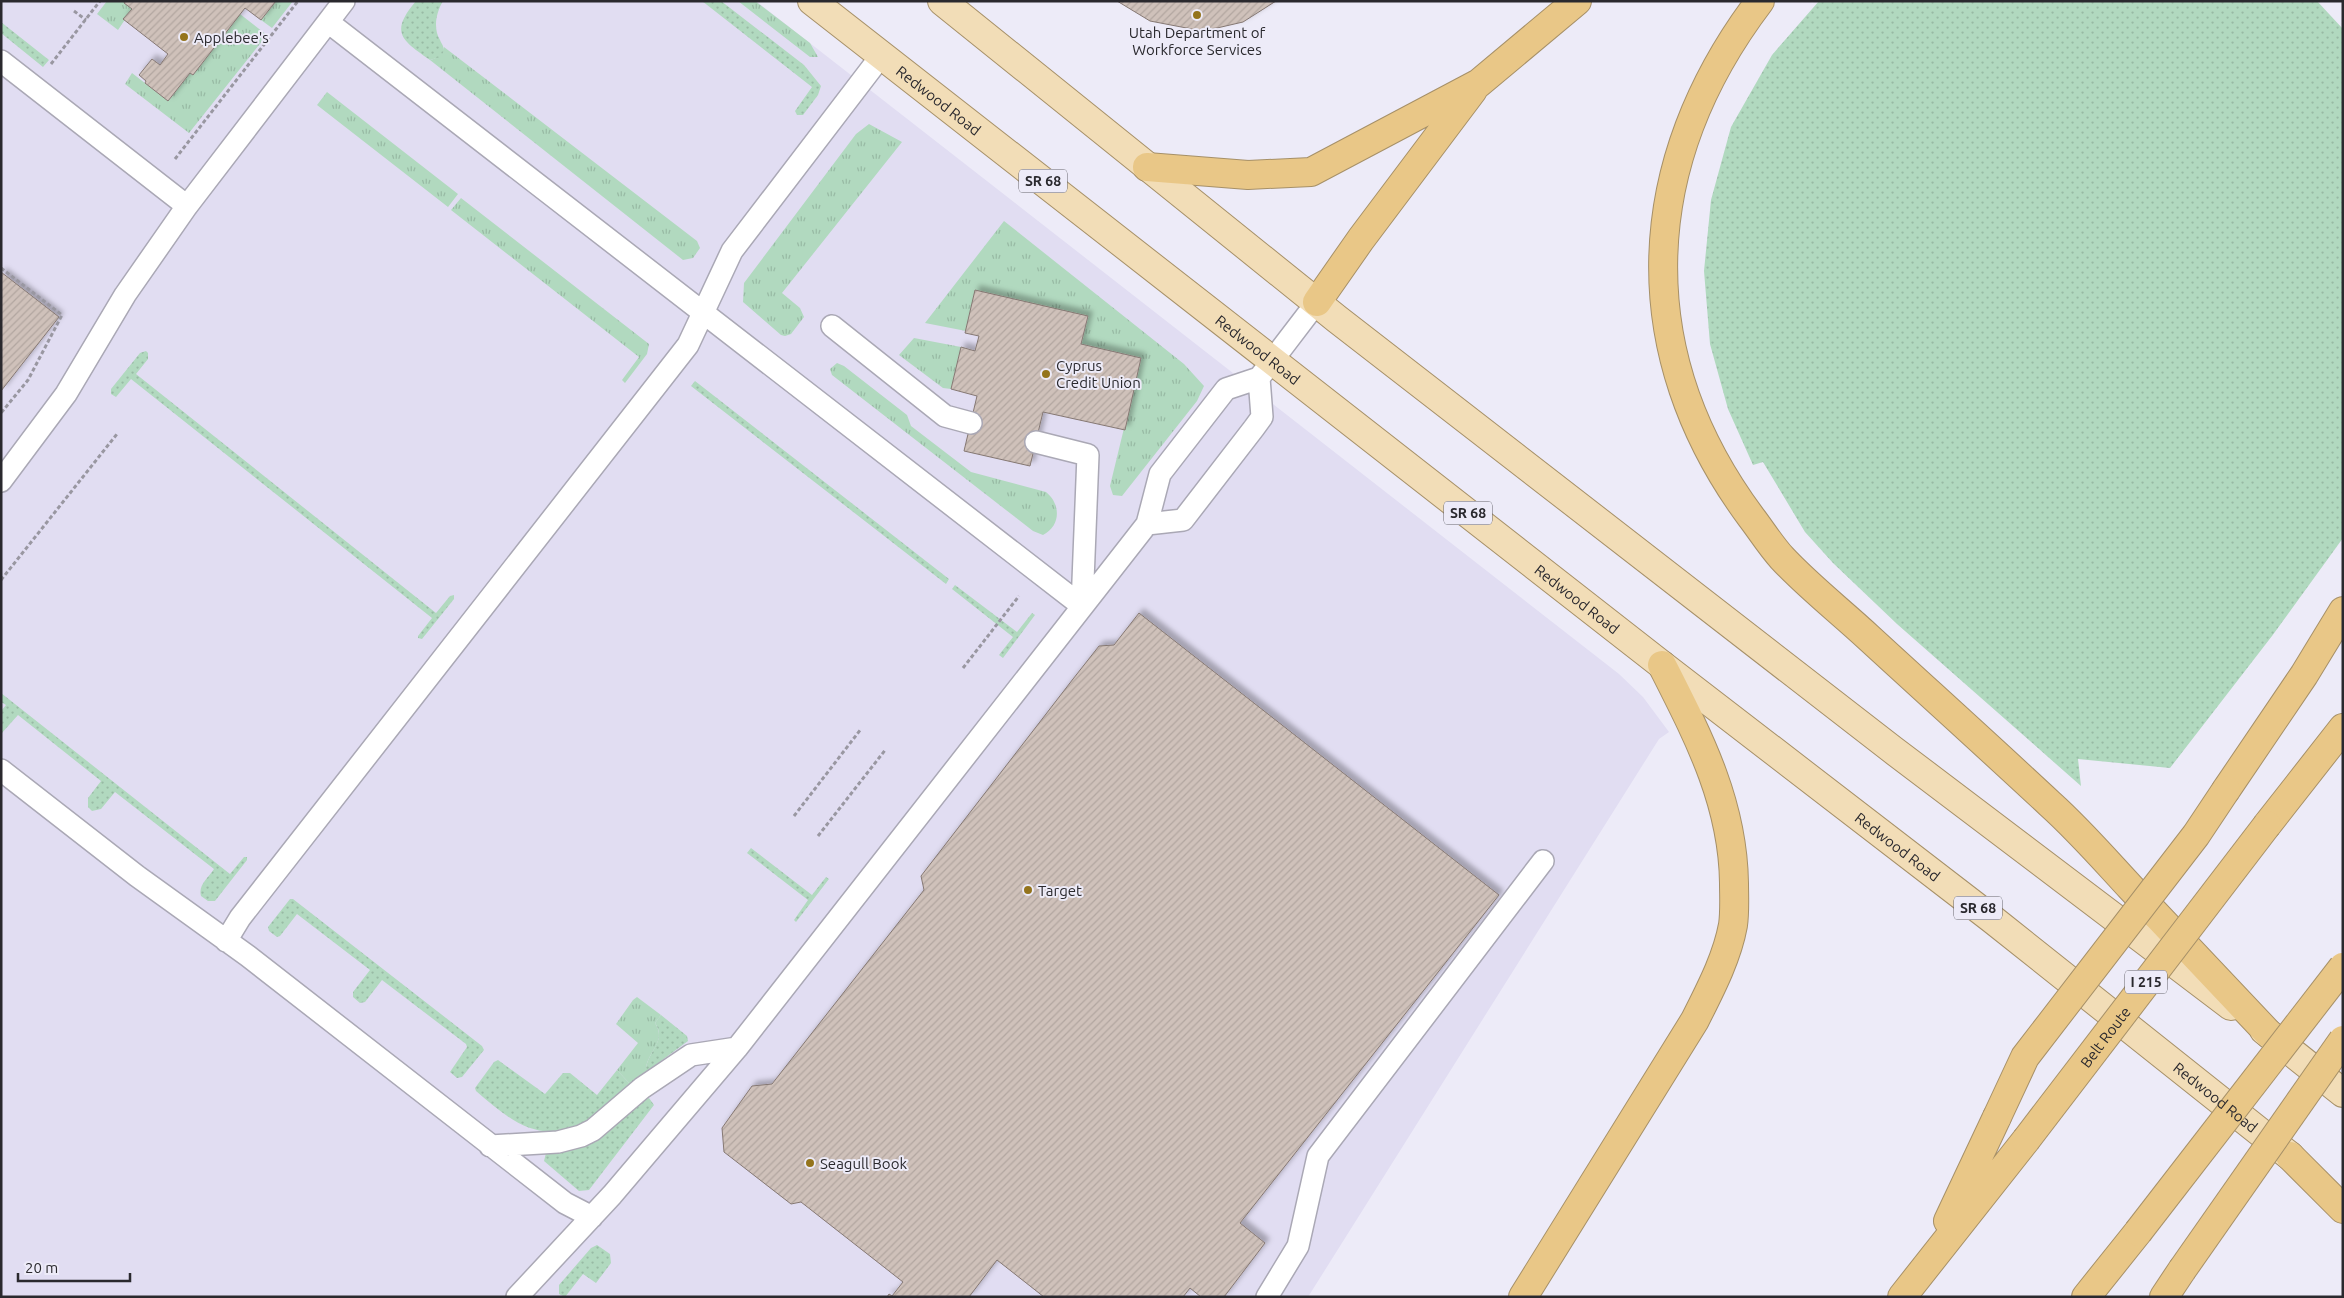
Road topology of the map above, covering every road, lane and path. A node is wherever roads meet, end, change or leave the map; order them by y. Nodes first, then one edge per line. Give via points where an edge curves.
1 (100, 1) edge
2 (298, 1) edge
3 (344, 1) edge
4 (812, 1) edge
5 (942, 1) edge
6 (1577, 1) edge
7 (1760, 1) edge
8 (74, 11) dead end
9 (86, 20) junction
10 (328, 22) junction
11 (881, 56) junction
12 (1, 61) edge
13 (48, 68) dead end
14 (1479, 83) junction
15 (170, 165) dead end
16 (1147, 167) junction
17 (187, 206) junction
18 (1, 268) edge
19 (1317, 302) junction
20 (704, 312) junction
21 (832, 326) dead end
22 (1266, 369) junction
23 (1, 413) edge
24 (971, 423) dead end
25 (117, 434) dead end
26 (1036, 442) dead end
27 (1, 481) edge
28 (1147, 524) junction
29 (1038, 572) junction
30 (1, 580) edge
31 (1082, 606) junction
32 (2343, 611) edge
33 (1662, 665) junction
34 (963, 668) dead end
35 (2343, 728) edge
36 (861, 729) dead end
37 (886, 749) dead end
38 (1, 770) edge
39 (794, 816) dead end
40 (818, 836) dead end
41 (1543, 861) dead end
42 (226, 941) junction
43 (2343, 967) edge
44 (2270, 1034) junction
45 (2343, 1040) edge
46 (737, 1048) junction
47 (2343, 1093) edge
48 (490, 1146) junction
49 (2290, 1156) junction
50 (2343, 1197) edge
51 (2343, 1209) edge
52 (592, 1217) junction
53 (1927, 1265) junction
54 (517, 1297) edge
55 (1267, 1297) edge
56 (1523, 1297) edge
57 (1902, 1297) edge
58 (2086, 1297) edge
59 (2164, 1297) edge

1 - 9 path
2 - 15 path
3 - 10 lane
4 - 11 main road, Redwood Road / SR 68
5 - 16 main road
6 - 14 highway
7 - 44 highway via 1736,34 1708,83 1686,132 1663,236 1663,284 1669,334 1681,385 1699,430 1731,490 1781,558 2063,815
8 - 9 path
9 - 13 path
10 - 17 lane
10 - 20 lane
11 - 20 lane via 732,251
11 - 22 main road, Redwood Road / SR 68
12 - 17 lane
14 - 16 highway via 1311,172 1248,175
14 - 19 highway via 1360,239
16 - 19 main road
17 - 27 lane via 125,295 66,394
18 - 23 path via 62,315 28,380
19 - 22 lane
19 - 44 main road via 1893,750
20 - 29 lane
20 - 42 lane via 688,345 240,918
21 - 24 lane via 945,416
22 - 28 lane via 1226,389 1160,474
22 - 28 lane via 1262,416 1219,474 1183,520
22 - 33 main road, Redwood Road / SR 68
25 - 30 path
26 - 31 lane via 1088,455
28 - 31 lane
29 - 31 lane
29 - 34 path
31 - 46 lane
32 - 53 highway, bridge via 2304,675 2196,835 2025,1057
33 - 49 main road, Redwood Road / SR 68 via 1992,919
33 - 56 highway via 1701,742 1729,825 1734,858 1733,924 1721,963 1695,1020
35 - 53 highway, Belt Route / I 215, bridge
36 - 39 path
37 - 40 path
38 - 42 lane
41 - 55 lane via 1318,1156 1298,1246
42 - 48 lane
43 - 58 highway, bridge
44 - 47 main road
45 - 59 highway, bridge
46 - 48 lane via 691,1056 642,1088 593,1130 581,1136 558,1142
46 - 52 lane
48 - 52 lane via 565,1203
49 - 50 main road, Redwood Road / SR 68
49 - 51 highway
52 - 54 lane
53 - 57 highway, Belt Route / I 215

